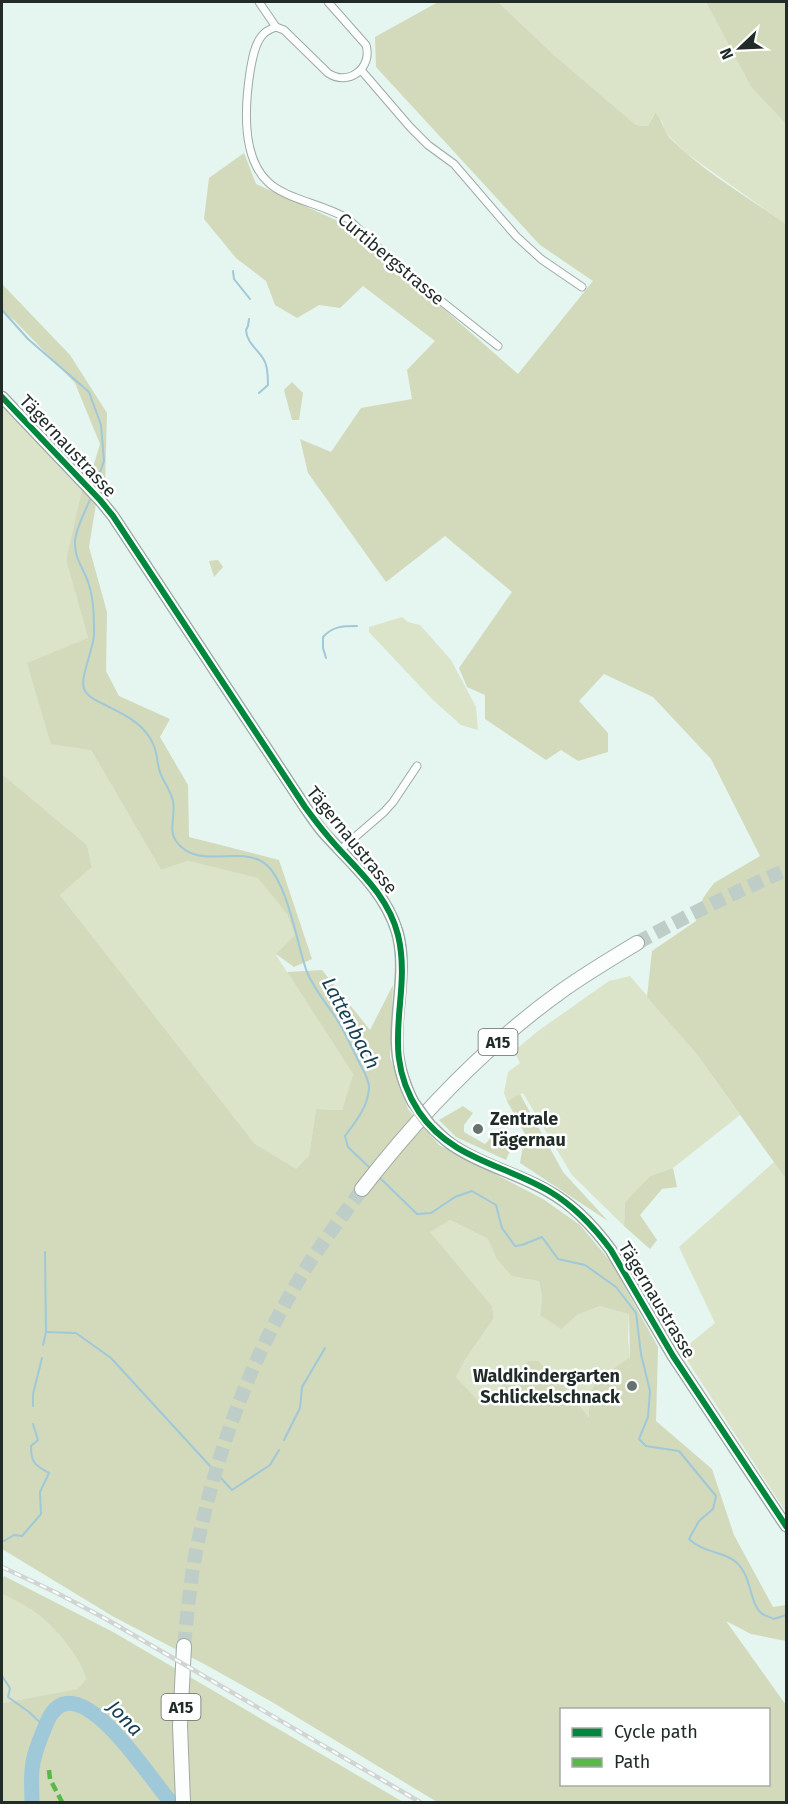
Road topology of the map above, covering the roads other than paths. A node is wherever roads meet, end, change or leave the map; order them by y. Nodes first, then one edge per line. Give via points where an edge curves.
1 (259, 2) edge
2 (328, 2) edge
3 (276, 27) junction
4 (361, 70) junction
5 (582, 287) dead end
6 (498, 346) dead end
7 (2, 398) edge
8 (417, 766) dead end
9 (340, 850) junction
10 (637, 943) tunnel mouth
11 (366, 1184) tunnel mouth
12 (786, 1526) edge
13 (184, 1646) tunnel mouth
14 (183, 1803) edge

1 - 3 street
2 - 4 street via 366,45 367,57
3 - 4 street via 284,30 332,76 345,78
3 - 6 street, Curtibergstrasse via 267,31 256,46 245,112 253,157 262,176 278,190 348,219 402,270
4 - 5 street via 410,127 453,164 516,236
7 - 9 street, Tägernaustrasse via 113,516 305,807
8 - 9 street via 389,807
9 - 12 street, Tägernaustrasse, bridge via 368,879 397,933 401,964 398,1059 413,1102 429,1124 457,1149 534,1183 587,1221 611,1250 673,1356
10 - 11 highway, A15 via 564,990 487,1051 426,1111
13 - 14 highway, A15

